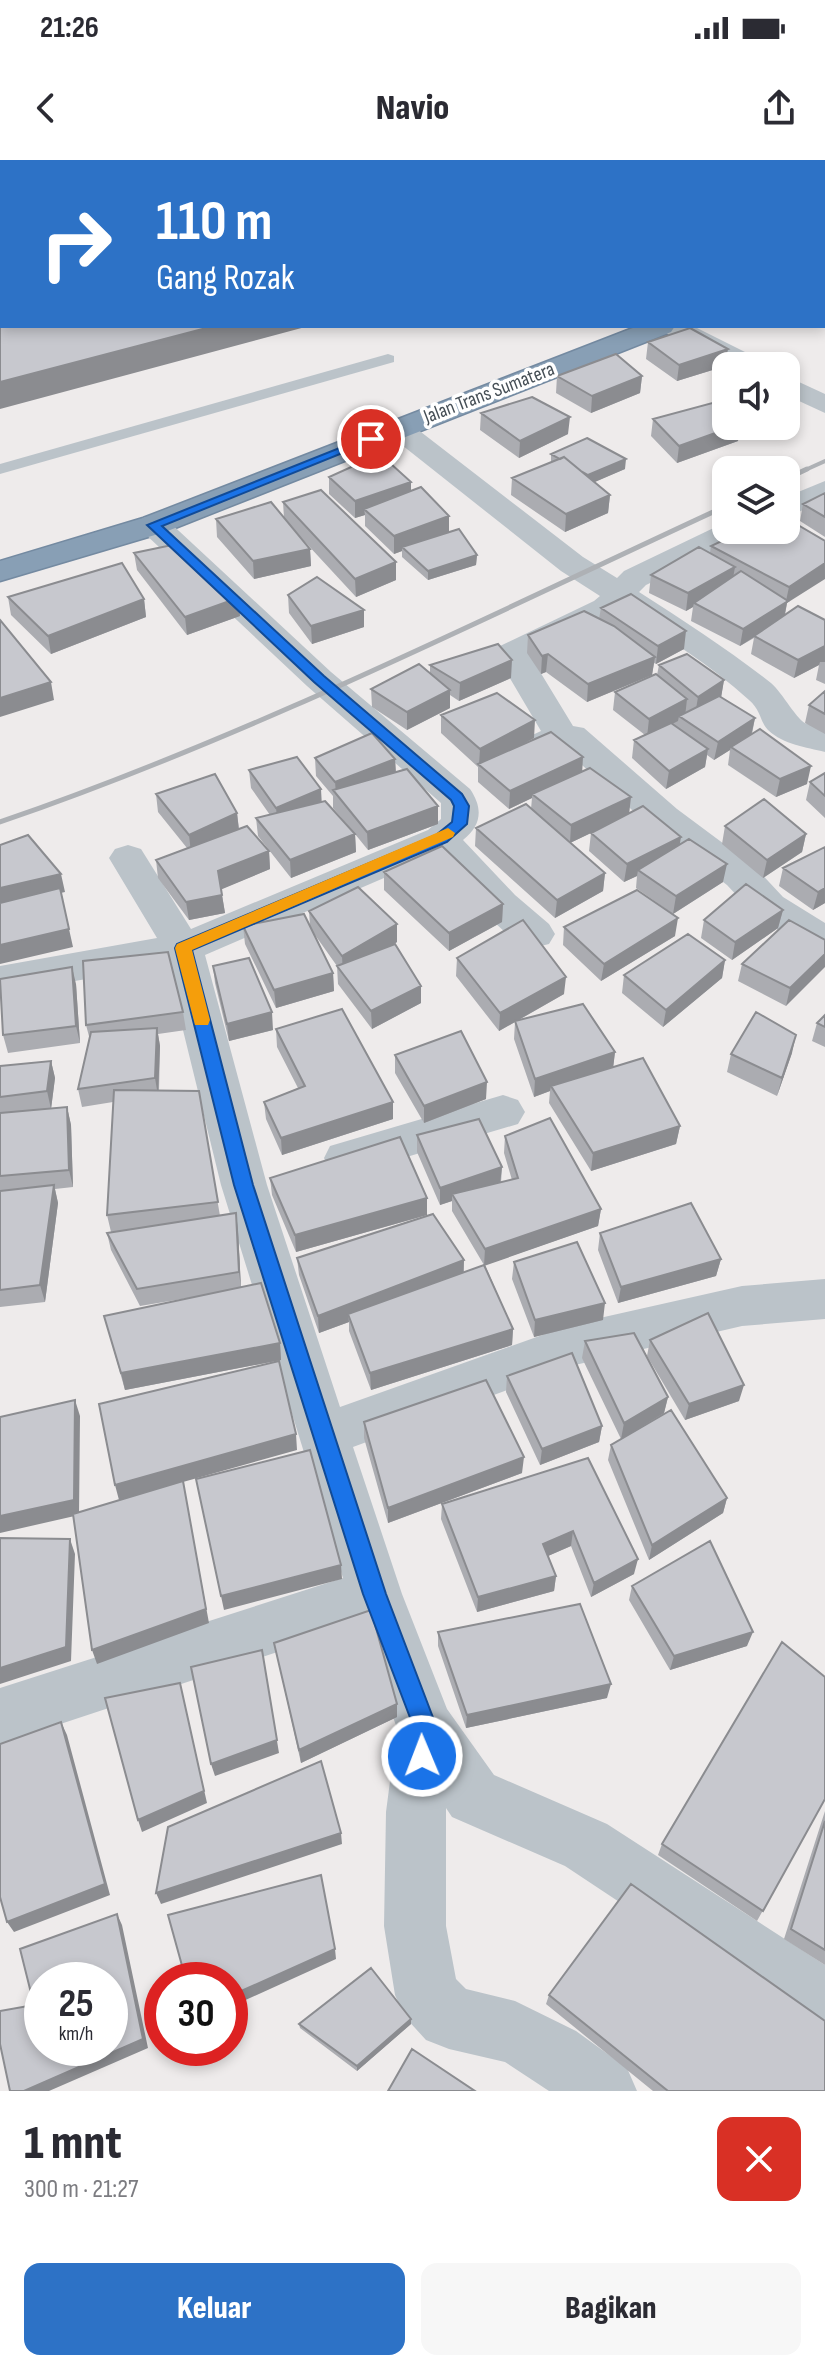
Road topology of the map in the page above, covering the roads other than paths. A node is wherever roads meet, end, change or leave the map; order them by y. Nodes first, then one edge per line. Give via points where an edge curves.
1 (657, 328) edge
2 (677, 328) edge
3 (724, 352) edge
4 (388, 359) dead end
5 (800, 391) edge
6 (819, 401) edge
7 (398, 428) junction
8 (0, 469) edge
9 (825, 490) edge
10 (800, 513) edge
11 (154, 525) junction
12 (712, 541) edge
13 (0, 571) edge
14 (620, 595) junction
15 (561, 735) junction
16 (825, 741) edge
17 (438, 784) junction
18 (441, 839) junction
19 (128, 858) dead end
20 (535, 934) edge
21 (825, 941) edge
22 (183, 948) junction
23 (0, 980) edge
24 (503, 1112) dead end
25 (244, 1185) junction
26 (825, 1299) edge
27 (324, 1435) junction
28 (375, 1594) junction
29 (0, 1716) edge
30 (426, 1728) junction
31 (825, 2002) edge
32 (604, 2091) edge

1 - 7 highway, Jalan Trans Sumatera
2 - 3 street
4 - 8 lane
5 - 6 street
7 - 11 highway, Jalan Trans Sumatera
7 - 14 street via 572,564
9 - 10 street
11 - 13 highway, Jalan Trans Sumatera
11 - 17 street
12 - 14 street via 635,578
14 - 15 street via 606,608 512,653
14 - 16 street via 762,693 779,712 781,723 802,736 812,734
15 - 17 street via 485,772
15 - 21 street via 571,736 664,818 741,876 769,906
17 - 18 street via 461,806 459,824
18 - 20 street
18 - 22 street
19 - 22 street
22 - 23 street
22 - 25 street
24 - 25 street
25 - 27 street
26 - 27 street via 742,1306 573,1345
27 - 28 street
28 - 29 street
28 - 30 street
30 - 31 street via 473,1796 586,1845
30 - 32 street via 416,1812 415,1926 427,1995 449,2017 515,2033

